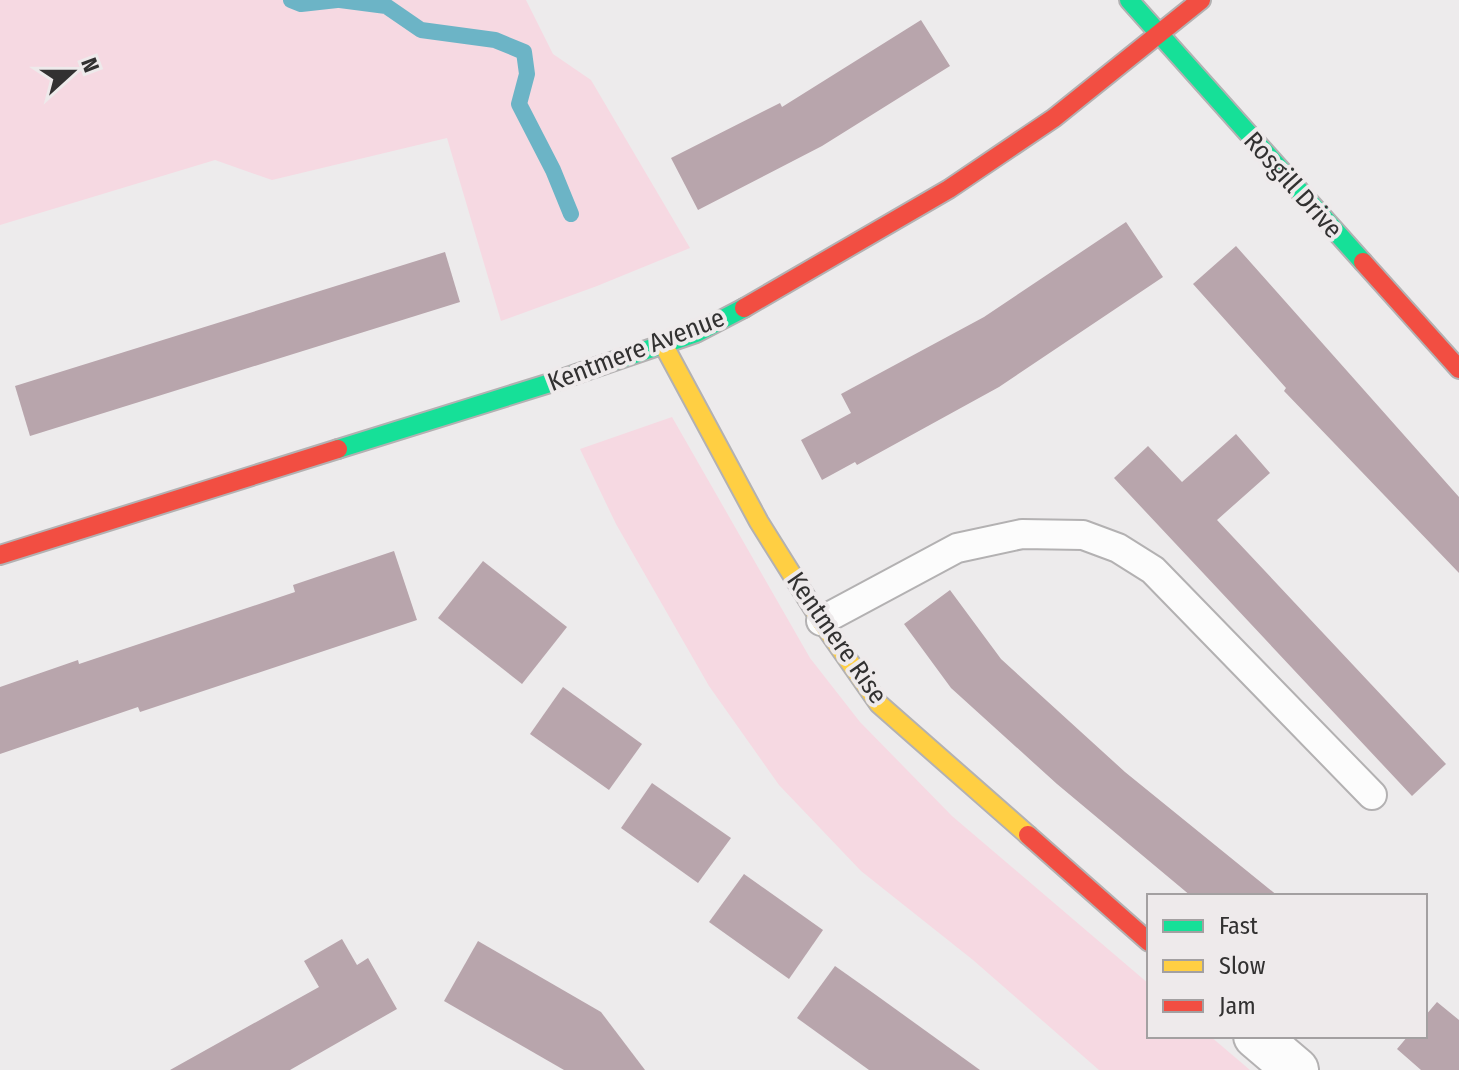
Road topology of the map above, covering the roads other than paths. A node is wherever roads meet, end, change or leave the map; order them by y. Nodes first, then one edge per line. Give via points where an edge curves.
1 (1129, 0) edge
2 (1201, 0) edge
3 (1158, 35) junction
4 (663, 344) junction
5 (1459, 369) edge
6 (0, 555) edge
7 (821, 621) junction
8 (1372, 795) dead end
9 (1147, 940) edge
10 (1258, 1038) edge
11 (1296, 1070) edge

1 - 3 street, Rosgill Drive
2 - 3 street, Kentmere Avenue
3 - 4 street, Kentmere Avenue via 1054,118 949,189 730,316
3 - 5 street, Rosgill Drive
4 - 6 street, Kentmere Avenue
4 - 7 street, Kentmere Rise via 759,522
7 - 8 lane via 957,548 1022,534 1083,535 1118,548 1153,570
7 - 9 street, Kentmere Rise via 879,704
10 - 11 street

